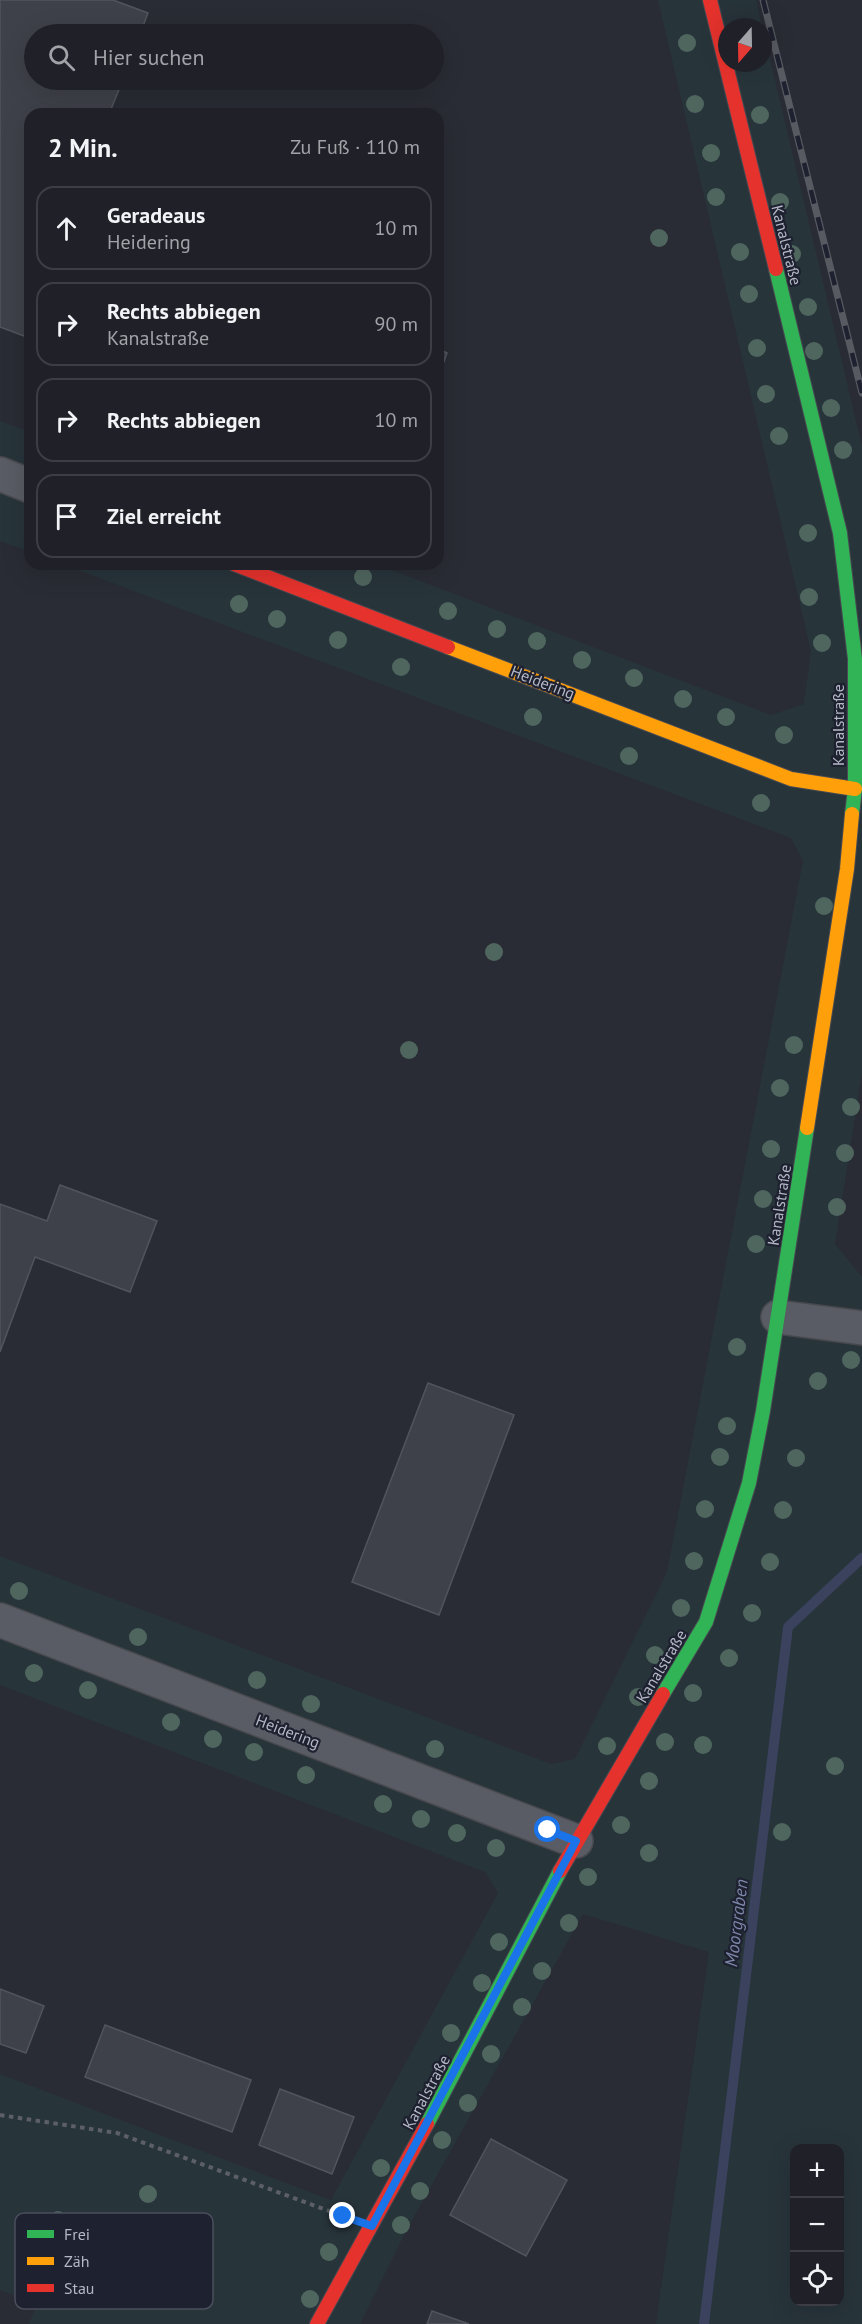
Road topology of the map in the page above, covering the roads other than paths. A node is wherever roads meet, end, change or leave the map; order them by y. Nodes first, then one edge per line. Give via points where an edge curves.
1 (711, 0) edge
2 (0, 474) edge
3 (24, 484) edge
4 (250, 570) edge
5 (855, 789) junction
6 (778, 1317) junction
7 (862, 1328) edge
8 (0, 1620) edge
9 (576, 1841) junction
10 (317, 2324) edge

1 - 5 street, Kanalstraße via 840,533 855,660
2 - 3 street
4 - 5 street, Heidering via 791,779
5 - 6 street, Kanalstraße via 847,869
6 - 7 street
6 - 9 street, Kanalstraße via 749,1483 706,1622
8 - 9 street, Heidering
9 - 10 street, Kanalstraße

